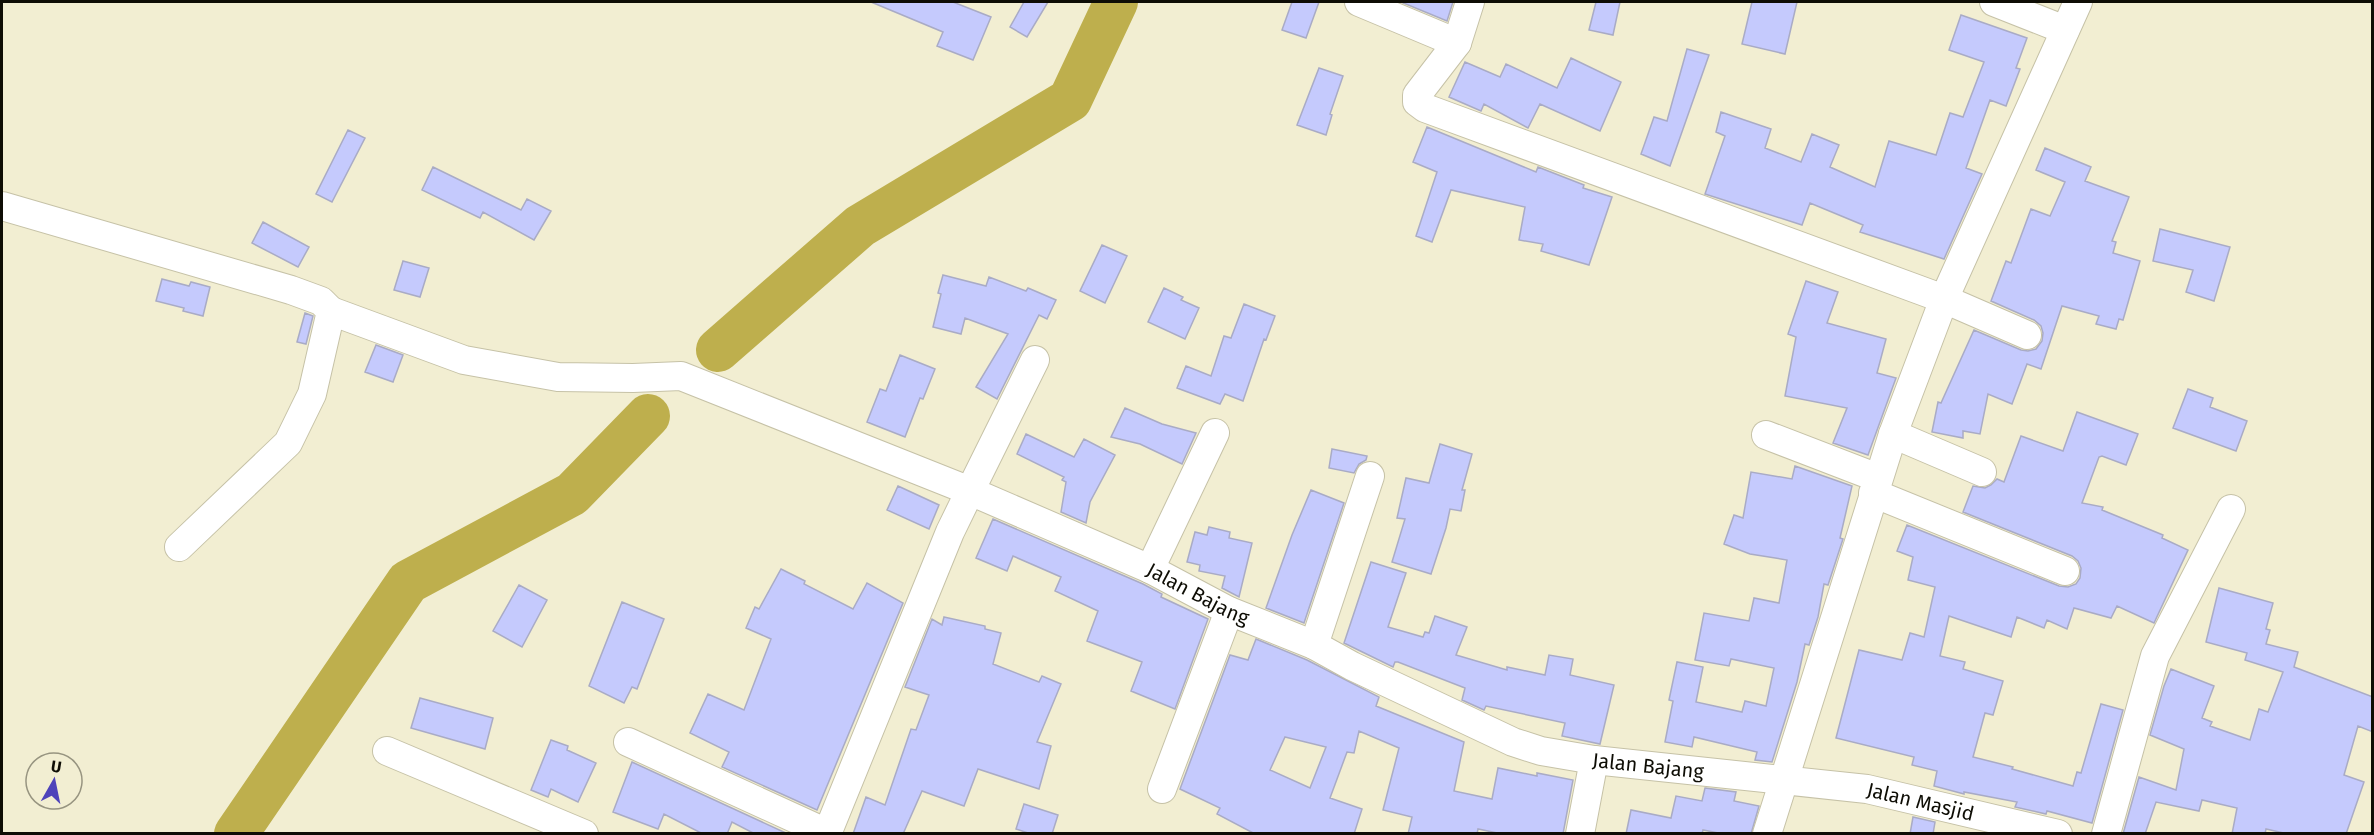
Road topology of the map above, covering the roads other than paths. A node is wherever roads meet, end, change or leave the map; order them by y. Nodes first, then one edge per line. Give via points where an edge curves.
1 (1359, 2) edge
2 (1470, 2) edge
3 (1994, 2) edge
4 (2078, 2) edge
5 (2066, 30) junction
6 (1457, 43) junction
7 (2, 206) edge
8 (1944, 299) junction
9 (331, 311) junction
10 (2027, 335) dead end
11 (1035, 360) dead end
12 (1215, 433) dead end
13 (1893, 434) junction
14 (1766, 435) dead end
15 (1982, 472) dead end
16 (1370, 476) dead end
17 (1876, 486) junction
18 (970, 491) junction
19 (2231, 509) dead end
20 (179, 547) dead end
21 (1150, 569) junction
22 (2066, 571) dead end
23 (1229, 611) junction
24 (1314, 645) junction
25 (628, 742) dead end
26 (387, 751) dead end
27 (1594, 760) junction
28 (1782, 779) junction
29 (1162, 789) dead end
30 (828, 833) edge
31 (584, 834) edge
32 (1580, 834) edge
33 (1767, 834) edge
34 (2058, 834) edge
35 (2106, 834) edge

1 - 6 street
2 - 6 street
3 - 5 street
4 - 5 street
5 - 8 street
6 - 8 street via 1417,95 1417,102 1425,108
7 - 9 street, Jalan Bajang via 291,290 321,301
8 - 10 street
8 - 13 street
9 - 18 street, Jalan Bajang via 464,360 558,377 681,376
9 - 20 street via 312,394 288,442
11 - 18 street
12 - 21 street
13 - 15 street
13 - 17 street
14 - 17 street
16 - 24 street
17 - 22 street
17 - 28 street
18 - 21 street, Jalan Bajang
18 - 30 street
19 - 35 street via 2155,656
21 - 23 street, Jalan Bajang
23 - 24 street, Jalan Bajang
23 - 29 street
24 - 27 street, Jalan Bajang via 1513,742
25 - 30 street
26 - 31 street
27 - 28 street, Jalan Bajang
27 - 32 street
28 - 33 street
28 - 34 street, Jalan Masjid via 1867,789

